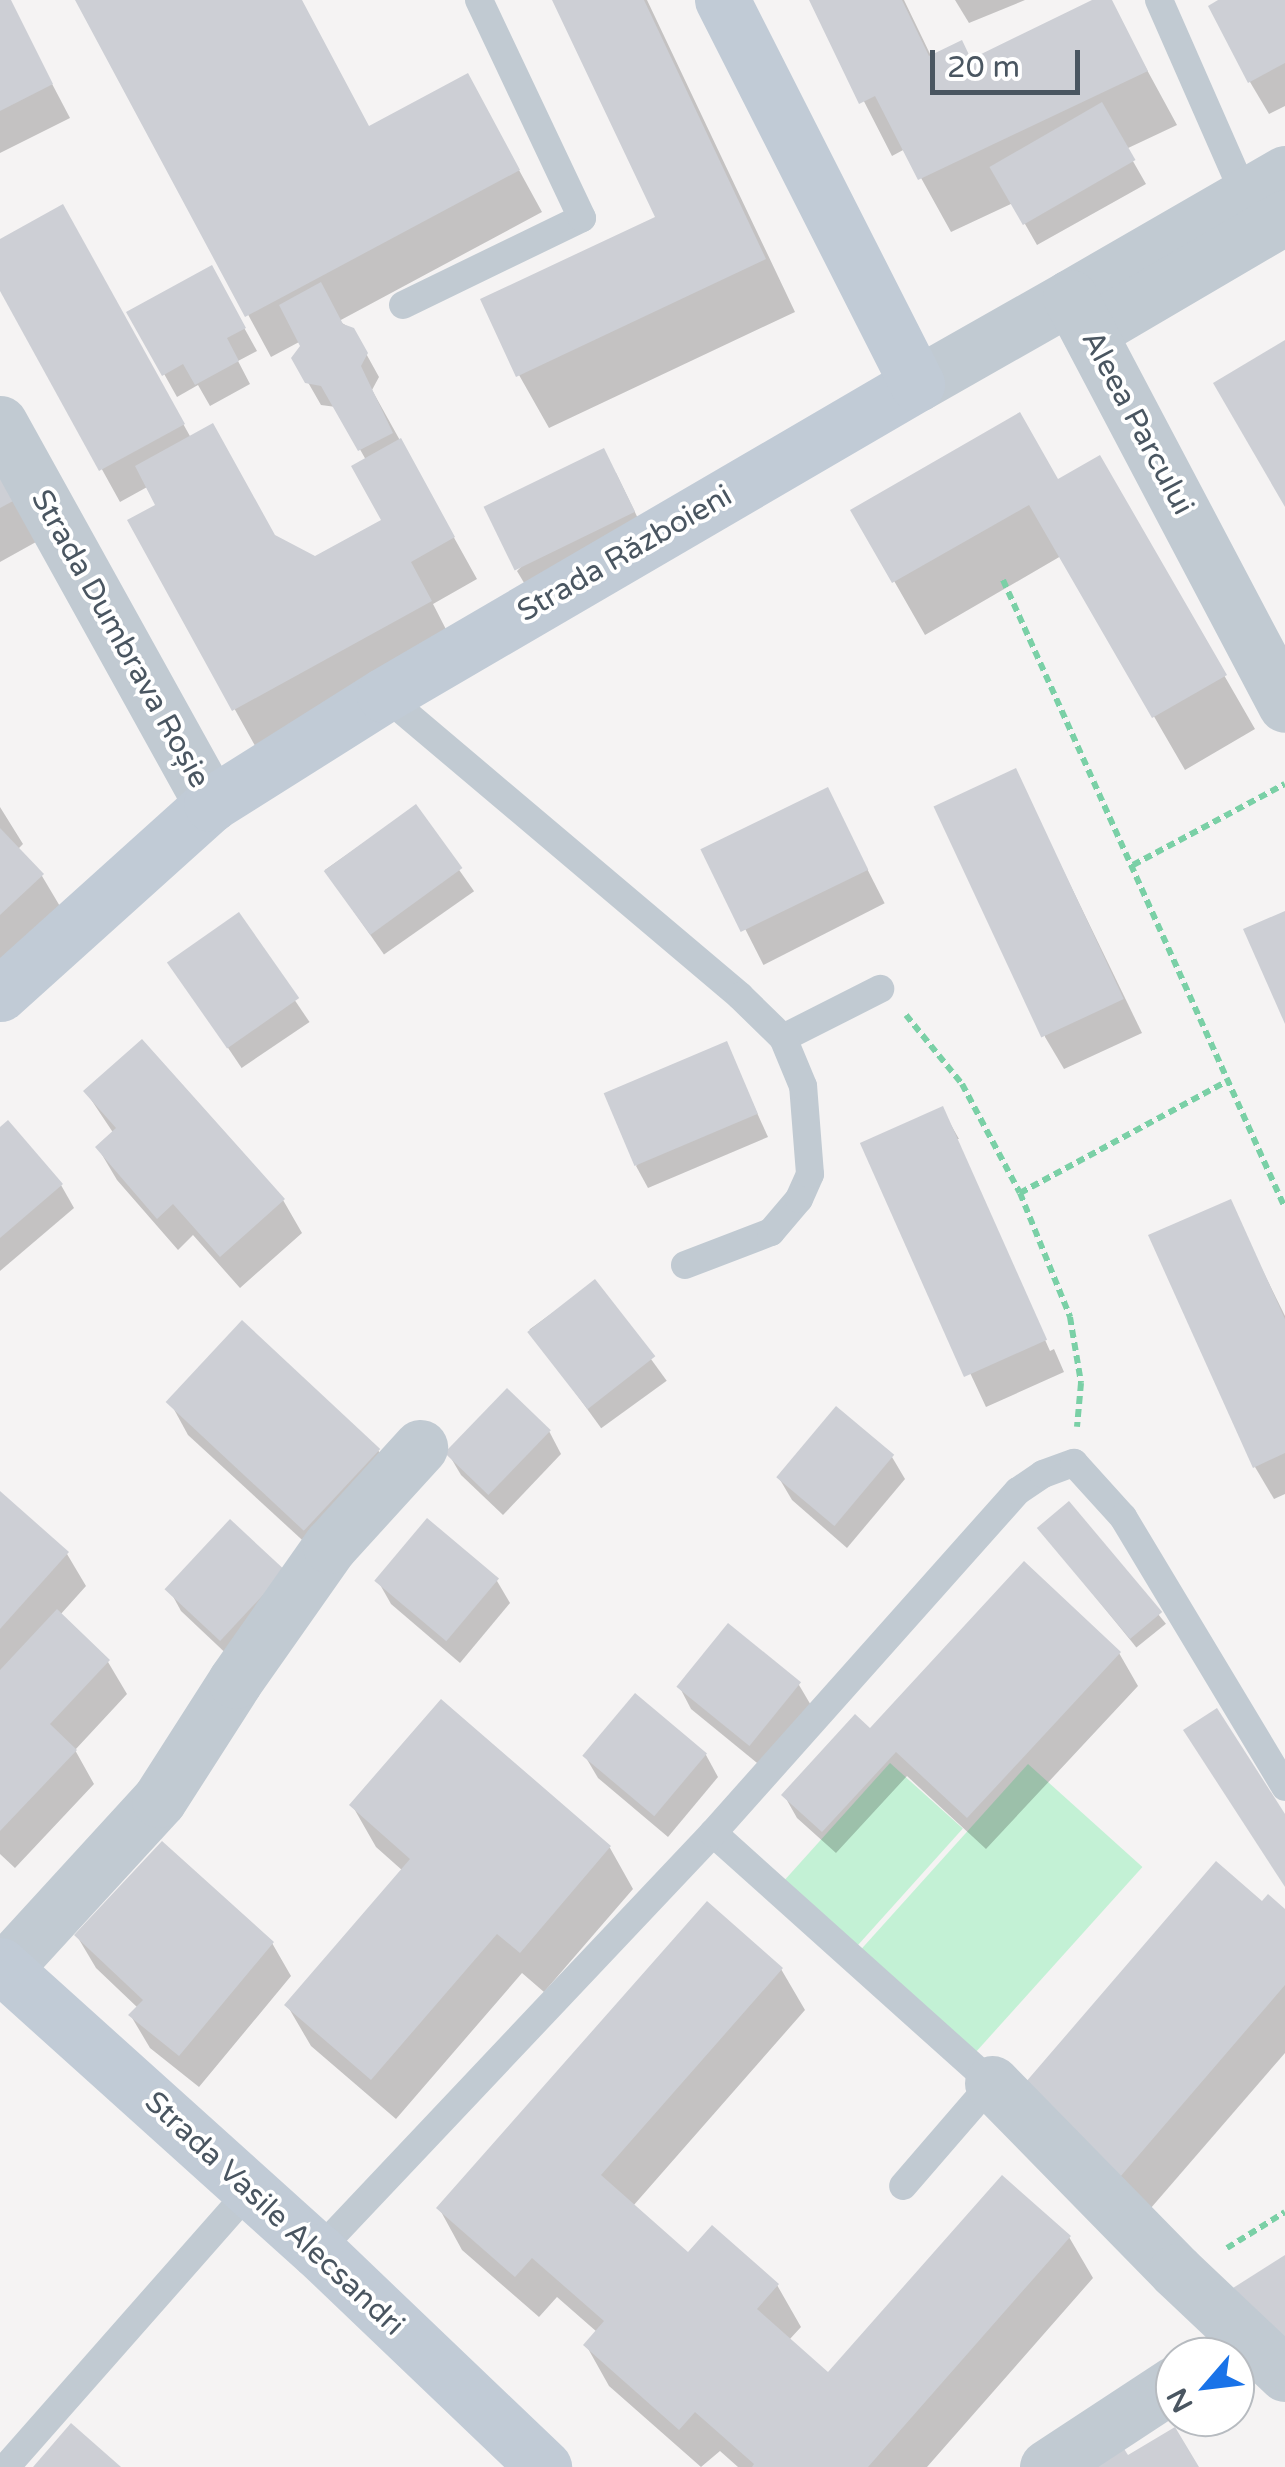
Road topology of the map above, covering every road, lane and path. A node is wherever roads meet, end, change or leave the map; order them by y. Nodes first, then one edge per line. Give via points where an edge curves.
1 (479, 0) edge
2 (722, 0) edge
3 (1159, 0) edge
4 (1269, 204) edge
5 (403, 305) dead end
6 (1080, 314) junction
7 (917, 384) junction
8 (0, 423) edge
9 (1003, 580) dead end
10 (384, 695) junction
11 (1285, 705) edge
12 (1285, 784) edge
13 (211, 804) junction
14 (1133, 865) junction
15 (880, 989) joint
16 (0, 994) edge
17 (782, 1038) junction
18 (1230, 1080) junction
19 (1020, 1193) junction
20 (1285, 1208) edge
21 (685, 1265) dead end
22 (420, 1448) dead end
23 (1074, 1463) junction
24 (1285, 1787) edge
25 (712, 1834) junction
26 (2, 1967) edge
27 (992, 2083) junction
28 (903, 2186) dead end
29 (250, 2190) junction
30 (1285, 2212) edge
31 (318, 2251) junction
32 (1176, 2272) junction
33 (1224, 2337) edge
34 (1255, 2359) edge
35 (1285, 2374) edge
36 (1155, 2396) edge
37 (6, 2467) edge
38 (544, 2467) edge
39 (1047, 2467) edge

1 - 5 lane via 582,218
2 - 7 street
3 - 4 lane
4 - 6 street
6 - 7 street, Aleea Parcului
6 - 11 street, Aleea Parcului
7 - 10 street, Strada Războieni
8 - 13 street, Strada Dumbrava Roșie
9 - 14 path
10 - 13 street, Strada Războieni
10 - 17 lane
12 - 14 path
13 - 16 street, Strada Războieni
14 - 18 path
15 - 17 lane
15 - 19 path via 925,1033 962,1084
17 - 21 lane via 802,1086 810,1174 771,1232
18 - 19 path
18 - 20 path
19 - 23 path via 1070,1318 1081,1383
22 - 26 street via 330,1546 159,1800
23 - 24 lane via 1124,1516
23 - 25 lane via 1018,1491
25 - 27 lane
25 - 31 lane
26 - 29 street, Strada Vasile Alecsandri
27 - 28 lane
27 - 32 street
29 - 31 street, Strada Vasile Alecsandri
29 - 37 lane
30 - 32 path via 1195,2268
31 - 38 street, Strada Vasile Alecsandri
32 - 33 street
34 - 35 street
36 - 39 street

